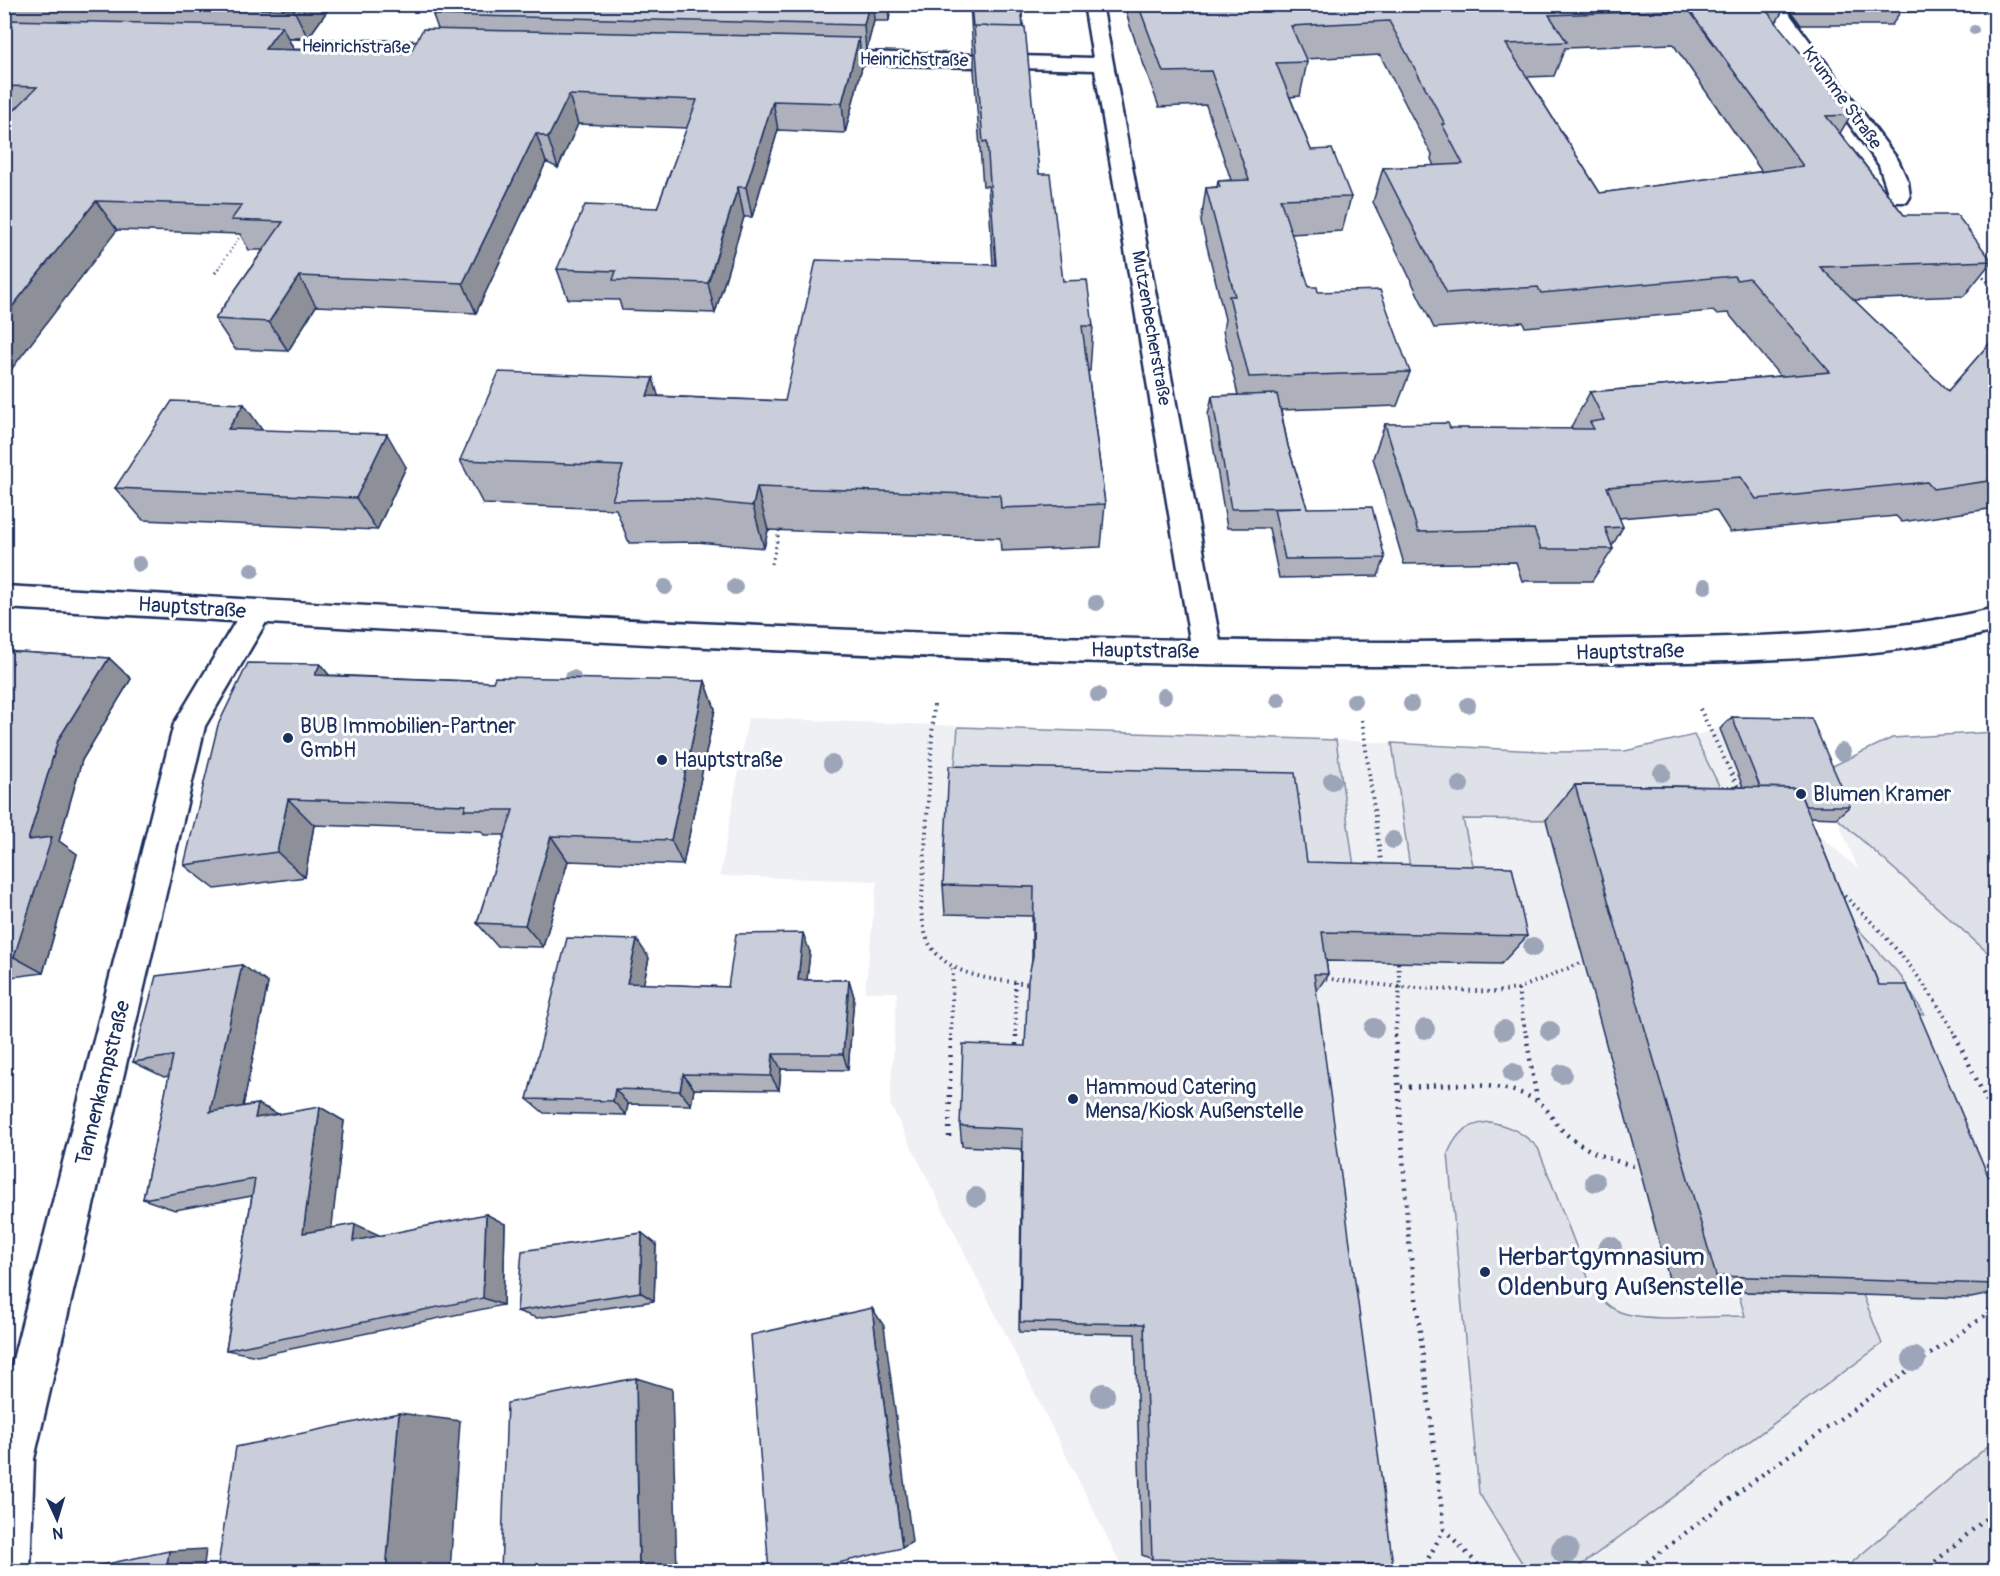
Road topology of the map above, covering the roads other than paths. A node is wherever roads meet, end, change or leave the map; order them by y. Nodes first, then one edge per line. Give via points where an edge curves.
1 (1093, 4) edge
2 (1772, 4) edge
3 (226, 44) edge
4 (472, 49) edge
5 (794, 57) edge
6 (1103, 64) junction
7 (1899, 198) dead end
8 (4, 597) edge
9 (257, 612) junction
10 (1987, 624) edge
11 (1207, 652) junction
12 (6, 1572) edge

1 - 6 street, Mutzenbecherstraße
2 - 7 street, Krumme Straße via 1890,165
3 - 4 street, Heinrichstraße
5 - 6 street, Heinrichstraße
6 - 11 street, Mutzenbecherstraße
8 - 9 street, Hauptstraße
9 - 11 street, Hauptstraße via 953,646
9 - 12 street, Tannenkampstraße via 190,724 11,1459
10 - 11 street, Hauptstraße via 1897,638 1782,648 1574,653

